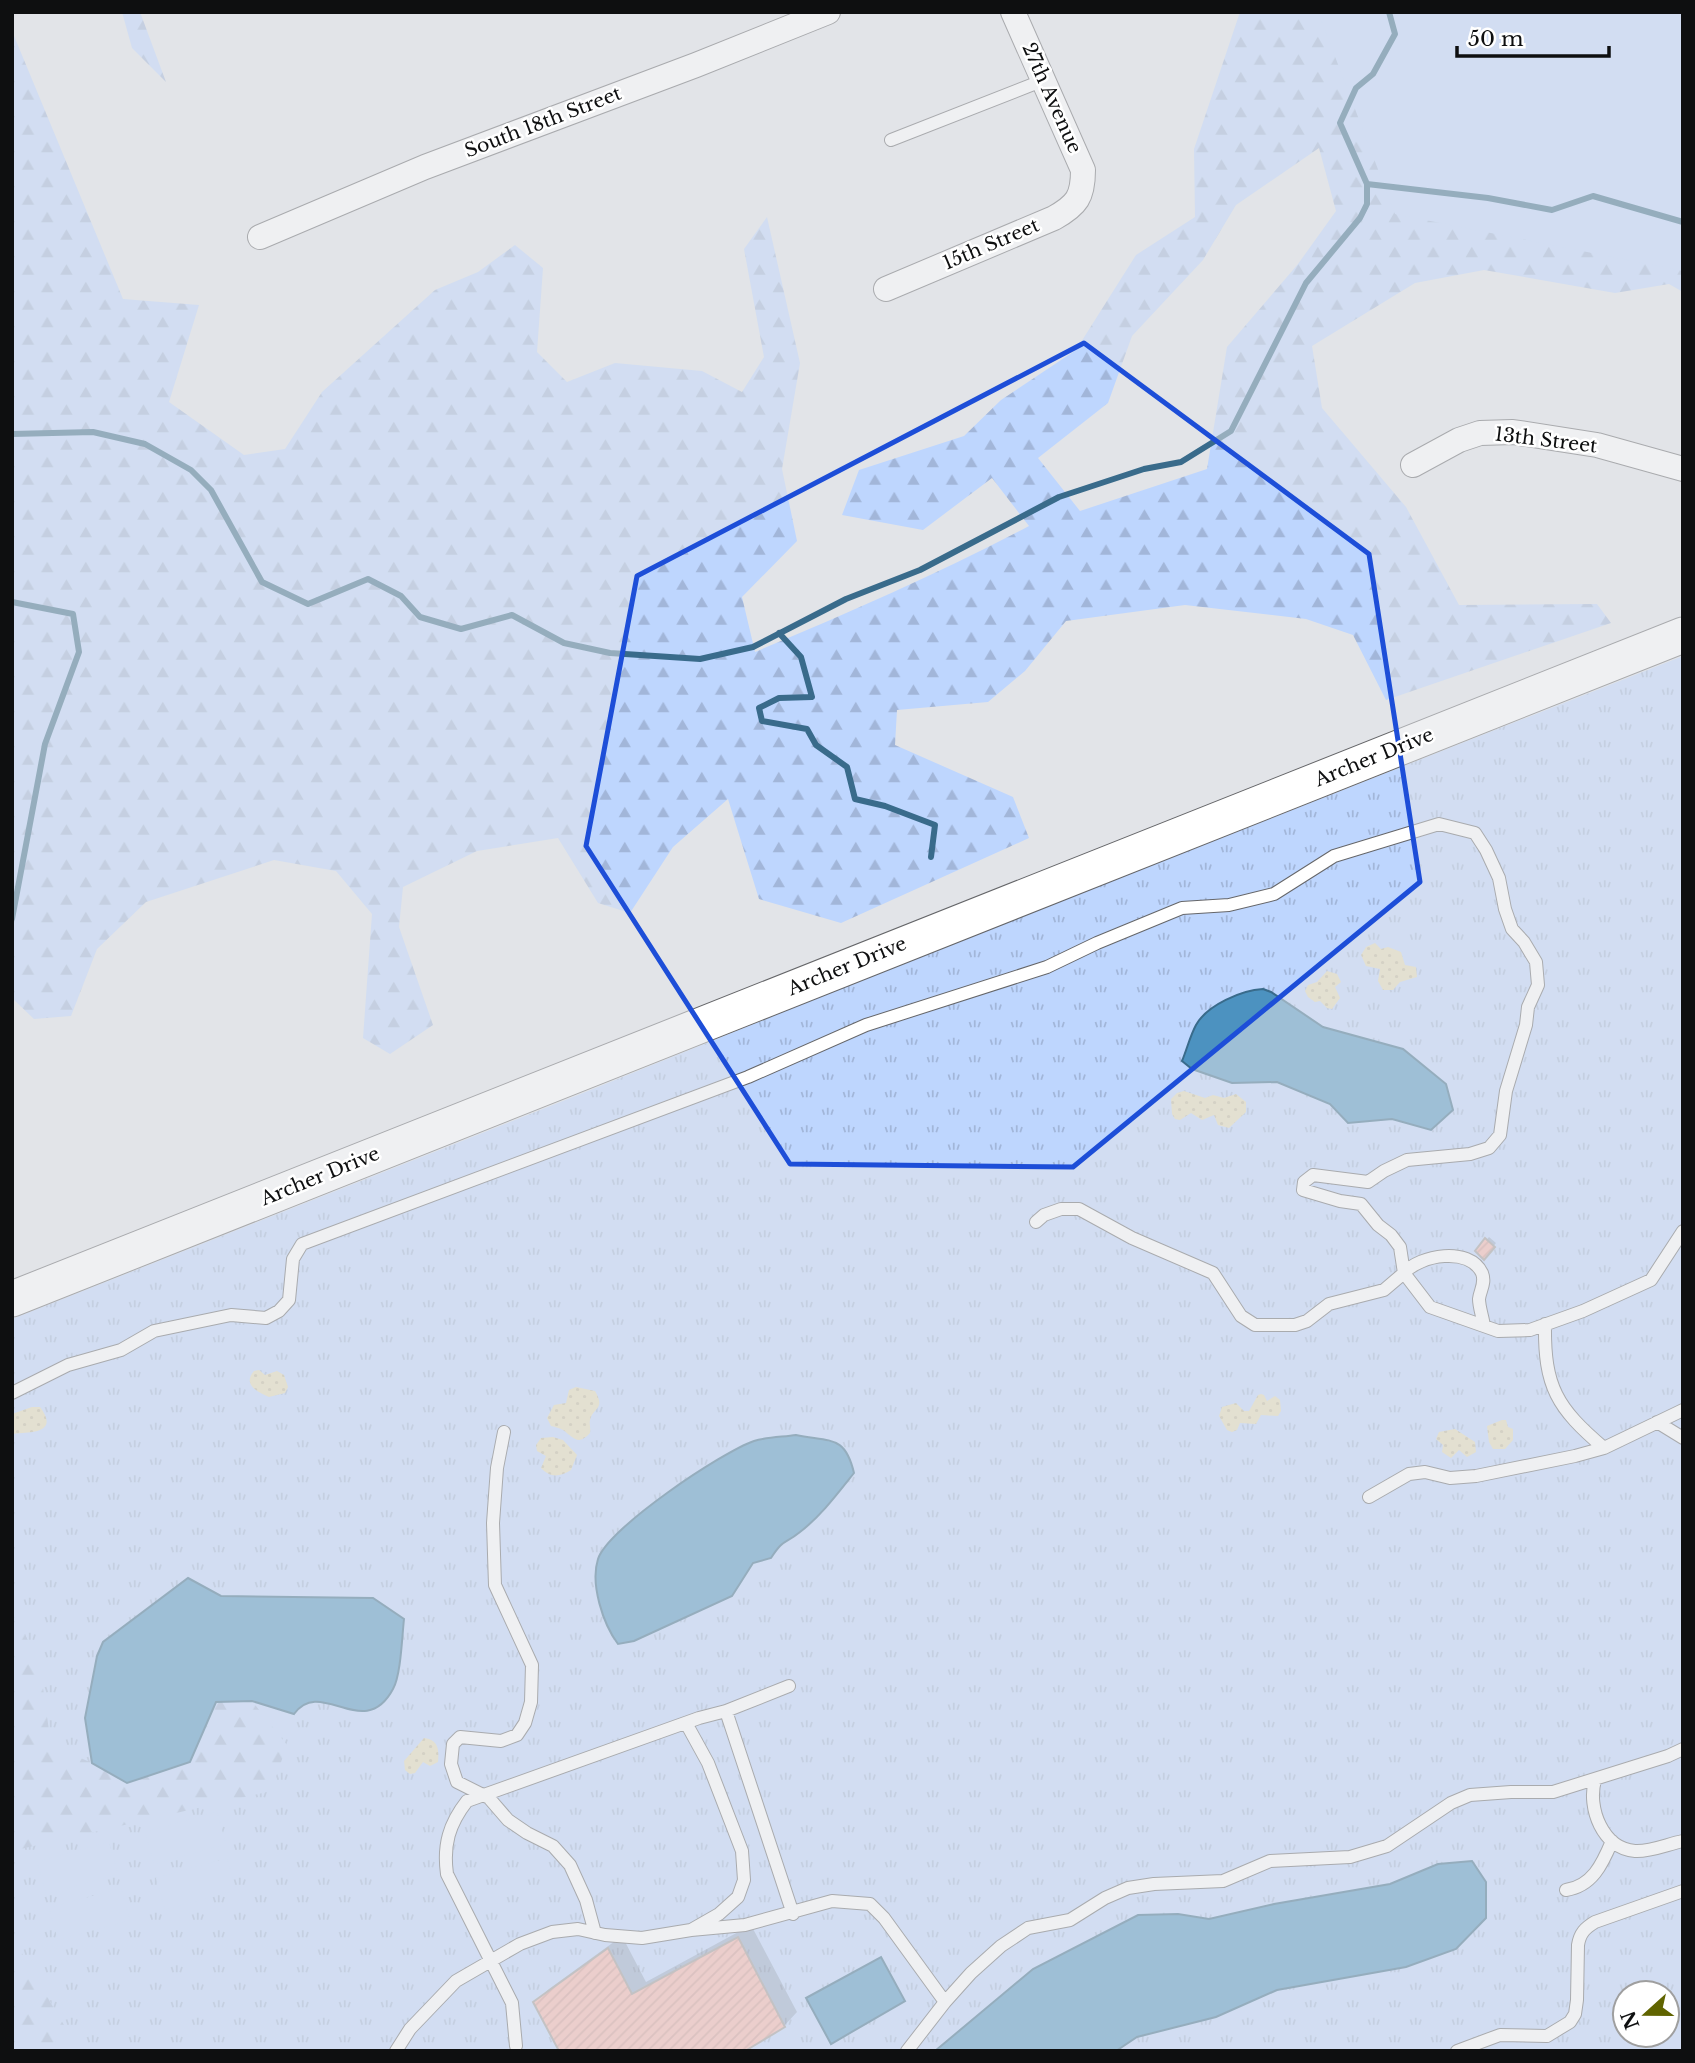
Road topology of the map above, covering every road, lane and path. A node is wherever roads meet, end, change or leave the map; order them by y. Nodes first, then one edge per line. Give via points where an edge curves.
1 (828, 12) edge
2 (1013, 12) edge
3 (1044, 80) junction
4 (891, 140) dead end
5 (1083, 185) joint
6 (260, 237) dead end
7 (886, 289) dead end
8 (1413, 465) dead end
9 (1683, 469) edge
10 (1683, 635) edge
11 (1368, 1182) junction
12 (1364, 1208) junction
13 (1036, 1222) dead end
14 (1683, 1231) edge
15 (1404, 1273) junction
16 (12, 1299) edge
17 (1545, 1324) junction
18 (1484, 1326) junction
19 (12, 1393) edge
20 (1683, 1410) edge
21 (1657, 1422) junction
22 (504, 1432) dead end
23 (1683, 1438) edge
24 (1604, 1448) junction
25 (1369, 1497) dead end
26 (789, 1686) dead end
27 (726, 1711) junction
28 (686, 1723) junction
29 (1683, 1749) edge
30 (1595, 1780) junction
31 (481, 1795) junction
32 (1612, 1841) junction
33 (1683, 1841) edge
34 (1566, 1890) dead end
35 (1683, 1891) edge
36 (793, 1914) junction
37 (691, 1930) junction
38 (595, 1933) junction
39 (490, 1959) junction
40 (945, 2002) junction
41 (516, 2046) dead end
42 (396, 2051) edge
43 (907, 2051) edge
44 (1457, 2051) edge

1 - 6 street, South 18th Street via 425,167
2 - 3 street, 27th Avenue
3 - 4 lane
3 - 5 street, 27th Avenue via 1076,150
5 - 7 street, 15th Street via 1078,200 1054,218
8 - 9 street, 13th Street via 1480,433 1513,432 1597,445
10 - 16 street, Archer Drive
11 - 12 lane
11 - 12 lane via 1313,1175 1304,1182 1303,1190 1314,1195
11 - 19 lane via 1406,1160 1489,1148 1500,1135 1506,1091 1538,985 1536,962 1511,929 1499,878 1475,833 1438,824 1334,856 1274,894 1229,905 1182,908 1047,967 866,1025 748,1077 302,1244 293,1259 289,1300 267,1318 230,1315 154,1331 121,1350 68,1366
12 - 15 lane via 1400,1247
13 - 15 lane via 1061,1209 1079,1209 1213,1273 1241,1316 1255,1325 1307,1321 1329,1304 1384,1290
14 - 17 lane via 1651,1280
15 - 18 lane via 1430,1307
15 - 18 lane via 1423,1260 1456,1256 1471,1262 1482,1273 1484,1288 1479,1299
17 - 18 lane via 1530,1330 1498,1331
17 - 24 lane via 1545,1356 1554,1392 1575,1423
20 - 21 lane
21 - 23 lane
21 - 24 lane
22 - 31 lane via 493,1523 495,1585 532,1665 531,1702 526,1723 517,1734 501,1741 460,1737 453,1744 451,1764 457,1782
24 - 25 lane via 1476,1476 1409,1474
26 - 27 lane
27 - 28 lane
27 - 36 lane
28 - 31 lane
28 - 37 lane via 708,1763 742,1851 744,1880 738,1897
29 - 30 lane
30 - 32 lane via 1592,1804
30 - 40 lane via 1553,1792 1469,1795 1387,1846 1350,1857 1270,1861 1223,1881 1128,1888 1070,1920 1028,1928 1001,1946
31 - 38 lane via 527,1833 553,1846 570,1865
31 - 39 lane via 467,1801 454,1818 444,1853 447,1874
32 - 33 lane via 1637,1852
32 - 34 lane via 1590,1881
35 - 44 lane via 1586,1928 1578,1945 1577,2000 1570,2022 1547,2036 1500,2035
36 - 37 lane via 745,1926
36 - 40 lane via 832,1901 870,1904
37 - 38 lane via 642,1938
38 - 39 lane via 552,1932
39 - 41 lane via 512,2003
39 - 42 lane via 456,1981 410,2029
40 - 43 lane

